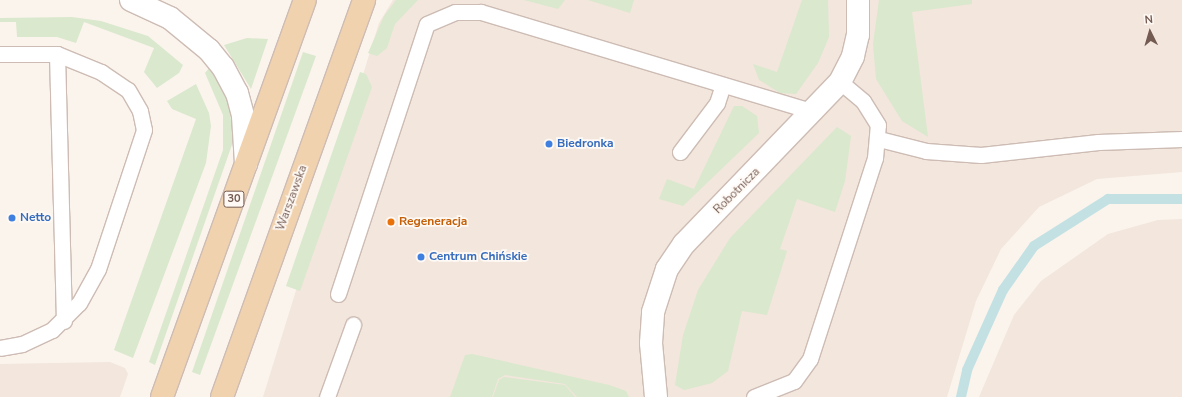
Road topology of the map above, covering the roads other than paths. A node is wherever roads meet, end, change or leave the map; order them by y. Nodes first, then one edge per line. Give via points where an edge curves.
1 (131, 0) edge
2 (305, 0) edge
3 (364, 0) edge
4 (858, 0) edge
5 (0, 54) edge
6 (57, 54) junction
7 (840, 82) junction
8 (723, 85) junction
9 (814, 112) junction
10 (879, 139) junction
11 (1182, 139) edge
12 (680, 152) dead end
13 (246, 167) junction
14 (338, 294) dead end
15 (64, 321) junction
16 (353, 325) dead end
17 (0, 348) edge
18 (162, 397) edge
19 (222, 397) edge
20 (327, 397) edge
21 (656, 397) edge
22 (754, 397) edge

1 - 13 street via 180,26 223,66 237,93 243,116
2 - 13 main road, 30
3 - 19 main road, Warszawska
4 - 7 street, Robotnicza via 858,35 853,56
5 - 6 lane
6 - 15 lane
6 - 15 lane via 117,81 135,100 144,130 98,269 80,303
7 - 9 street, Robotnicza
7 - 10 lane via 873,115
8 - 9 lane
8 - 12 lane via 717,103
8 - 14 lane via 481,12 456,12 427,24
9 - 21 street, Robotnicza via 684,244 668,269 653,312 651,343
10 - 11 lane via 926,151 980,155 1098,142
10 - 22 lane via 810,359 794,381
13 - 18 main road, 30
15 - 17 lane via 38,338
16 - 20 lane

